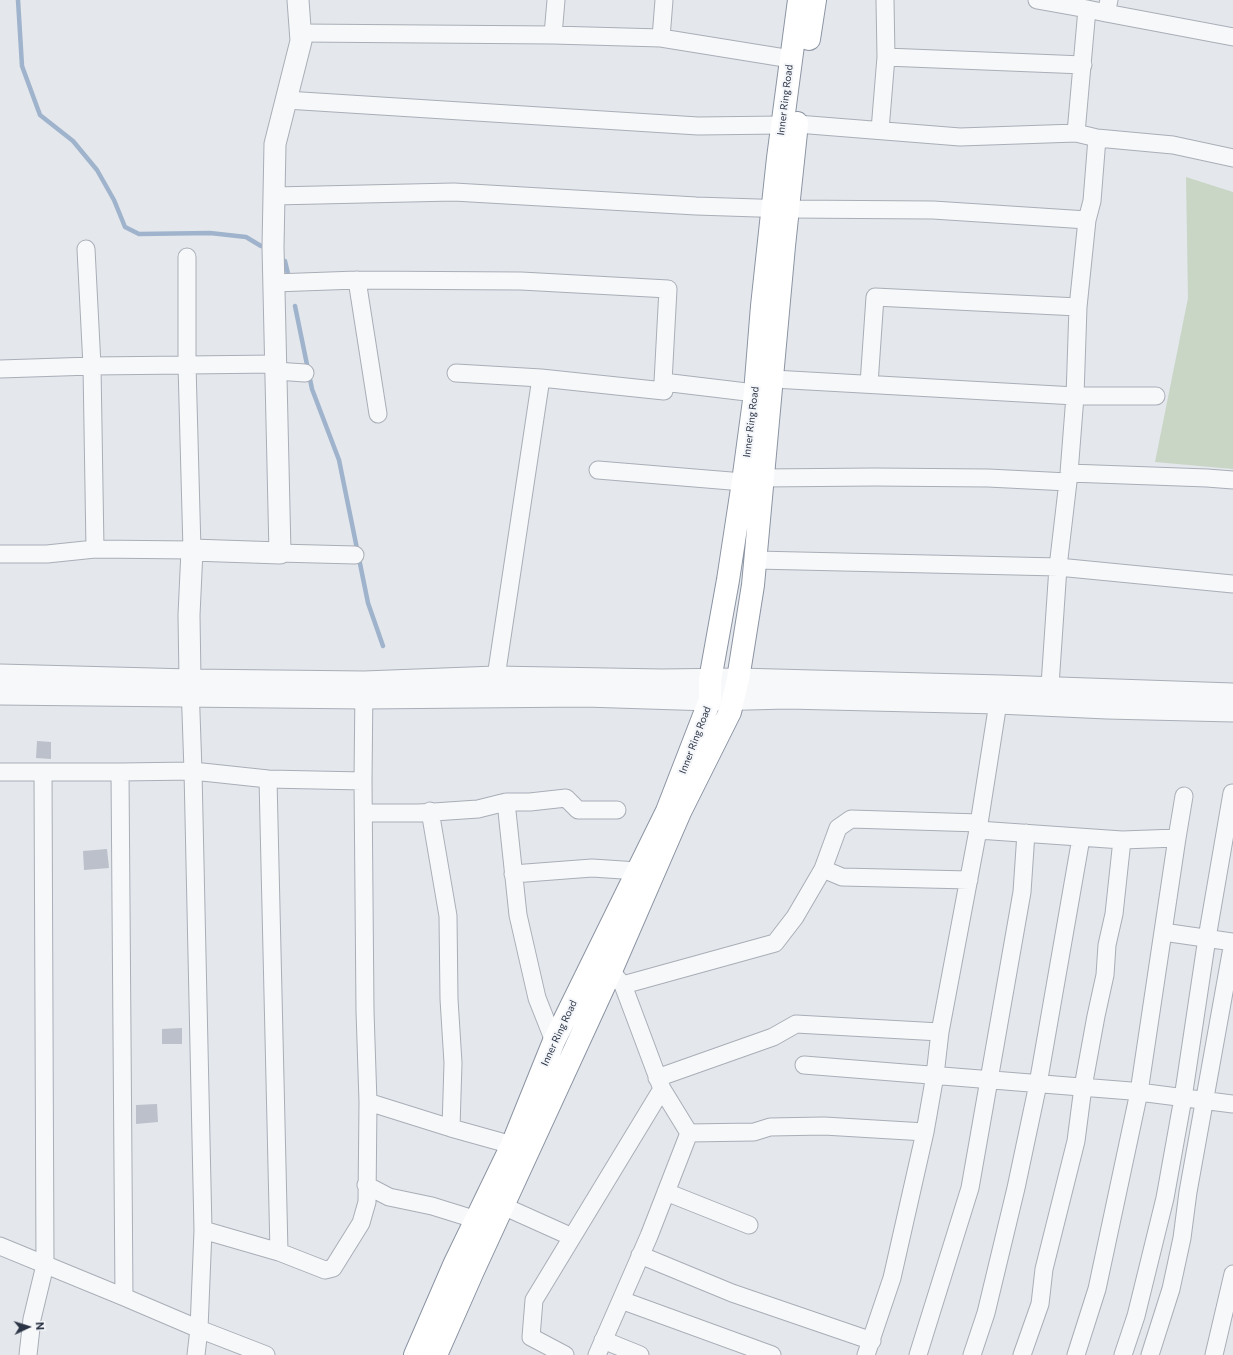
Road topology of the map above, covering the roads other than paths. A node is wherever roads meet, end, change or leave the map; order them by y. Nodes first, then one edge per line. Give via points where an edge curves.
1 (298, 0) edge
2 (556, 0) edge
3 (664, 0) edge
4 (799, 0) edge
5 (815, 0) edge
6 (885, 0) edge
7 (1038, 0) edge
8 (1108, 7) edge
9 (1087, 9) junction
10 (301, 33) junction
11 (553, 36) junction
12 (1233, 36) edge
13 (661, 38) junction
14 (886, 57) junction
15 (790, 59) junction
16 (1083, 65) junction
17 (286, 100) junction
18 (790, 124) junction
19 (880, 130) junction
20 (1076, 133) junction
21 (1097, 138) junction
22 (1233, 158) edge
23 (274, 196) junction
24 (780, 209) junction
25 (1087, 220) junction
26 (86, 249) dead end
27 (187, 258) dead end
28 (357, 280) junction
29 (274, 283) junction
30 (1078, 307) junction
31 (187, 365) junction
32 (92, 366) junction
33 (276, 368) junction
34 (0, 369) edge
35 (305, 373) dead end
36 (456, 373) dead end
37 (541, 378) junction
38 (773, 379) junction
39 (663, 382) junction
40 (869, 384) junction
41 (755, 392) junction
42 (1075, 396) junction
43 (1156, 396) dead end
44 (378, 414) dead end
45 (598, 470) dead end
46 (1069, 478) junction
47 (753, 480) junction
48 (1233, 480) edge
49 (95, 548) junction
50 (192, 550) junction
51 (278, 553) junction
52 (0, 554) edge
53 (355, 555) dead end
54 (756, 560) junction
55 (1058, 567) junction
56 (1233, 584) edge
57 (496, 678) junction
58 (738, 679) junction
59 (1, 680) edge
60 (190, 688) junction
61 (364, 690) junction
62 (710, 690) junction
63 (1233, 694) edge
64 (999, 695) junction
65 (489, 697) junction
66 (1049, 697) junction
67 (733, 700) junction
68 (1233, 710) edge
69 (193, 771) junction
70 (0, 772) edge
71 (43, 772) junction
72 (120, 772) junction
73 (268, 779) junction
74 (363, 781) junction
75 (1232, 793) dead end
76 (1184, 796) dead end
77 (506, 802) junction
78 (617, 810) dead end
79 (430, 811) junction
80 (364, 813) junction
81 (979, 827) junction
82 (1026, 833) junction
83 (1081, 838) junction
84 (1177, 838) junction
85 (1122, 840) junction
86 (823, 869) junction
87 (638, 871) junction
88 (513, 874) junction
89 (969, 880) junction
90 (1163, 932) junction
91 (1207, 938) junction
92 (1233, 942) edge
93 (617, 978) junction
94 (940, 1032) junction
95 (554, 1041) junction
96 (804, 1065) dead end
97 (935, 1075) junction
98 (989, 1080) junction
99 (660, 1084) junction
100 (1038, 1084) junction
101 (1083, 1087) junction
102 (1139, 1092) junction
103 (1184, 1098) junction
104 (1205, 1101) junction
105 (368, 1102) junction
106 (1233, 1104) edge
107 (451, 1128) junction
108 (925, 1132) junction
109 (689, 1133) junction
110 (512, 1144) junction
111 (366, 1185) junction
112 (666, 1192) junction
113 (517, 1212) junction
114 (477, 1220) junction
115 (749, 1225) dead end
116 (203, 1230) junction
117 (572, 1237) junction
118 (0, 1246) edge
119 (278, 1252) junction
120 (640, 1255) junction
121 (45, 1265) junction
122 (1233, 1274) edge
123 (124, 1297) junction
124 (621, 1300) junction
125 (199, 1329) junction
126 (600, 1347) edge
127 (869, 1348) edge
128 (28, 1355) edge
129 (196, 1355) edge
130 (266, 1355) edge
131 (414, 1355) edge
132 (436, 1355) edge
133 (565, 1355) edge
134 (640, 1355) edge
135 (772, 1355) edge
136 (918, 1355) edge
137 (972, 1355) edge
138 (1022, 1355) edge
139 (1076, 1355) edge
140 (1123, 1355) edge
141 (1150, 1355) edge
142 (1214, 1355) edge

1 - 10 street
2 - 11 street
3 - 13 street
4 - 15 highway, Inner Ring Road
5 - 18 highway, Inner Ring Road
6 - 14 street
7 - 9 street
8 - 9 street
8 - 12 street
9 - 16 street
10 - 11 street
10 - 17 street
11 - 13 street
13 - 15 street
14 - 16 street
14 - 19 street
15 - 18 highway, Inner Ring Road
16 - 20 street
17 - 18 street via 698,126
17 - 23 street via 276,144
18 - 19 street
18 - 24 highway, Inner Ring Road
19 - 20 street via 960,137
20 - 21 street
21 - 22 street via 1173,145
21 - 25 street via 1092,201
23 - 24 street via 454,192
23 - 29 street
24 - 25 street via 933,210
24 - 38 highway, Inner Ring Road
24 - 41 highway, Inner Ring Road
25 - 30 street
26 - 32 street
27 - 31 street
28 - 29 street
28 - 39 street via 521,281 668,289
28 - 44 street
29 - 33 street
30 - 40 street via 875,297
30 - 42 street
31 - 32 street
31 - 33 street
31 - 50 street
32 - 34 street
32 - 49 street
33 - 35 street
33 - 51 street
36 - 37 street
37 - 39 street via 664,391
37 - 57 street
38 - 40 street
38 - 47 highway, Inner Ring Road
39 - 41 street
40 - 42 street
41 - 47 highway, Inner Ring Road
42 - 43 street
42 - 46 street
45 - 47 street
46 - 47 street via 875,477
46 - 48 street
46 - 55 street
47 - 54 highway, Inner Ring Road
47 - 62 highway, Inner Ring Road via 728,580
49 - 50 street
49 - 52 street via 47,554
50 - 51 street
50 - 60 street via 188,615
51 - 53 street
54 - 55 street
54 - 58 highway, Inner Ring Road
55 - 56 street
55 - 66 street
57 - 61 street
57 - 62 street
57 - 65 street
58 - 62 street
58 - 64 street
58 - 67 highway, Inner Ring Road
59 - 60 street
60 - 61 street
60 - 69 street
61 - 65 street
61 - 74 street
62 - 65 street via 585,696
62 - 67 street
62 - 87 highway, Inner Ring Road via 667,810
63 - 66 street
64 - 66 street
64 - 67 street
64 - 81 street
66 - 68 street
67 - 93 highway, Inner Ring Road via 730,712 680,812
69 - 72 street
69 - 73 street
69 - 116 street
70 - 71 street
71 - 72 street
71 - 121 street
72 - 123 street
73 - 74 street
73 - 119 street
74 - 80 street
75 - 91 street
76 - 84 street
77 - 78 street via 566,798 578,810
77 - 79 street via 478,809
77 - 88 street
79 - 80 street
79 - 107 street via 448,916 448,999 454,1063
80 - 105 street
81 - 82 street
81 - 86 street via 851,819 838,828
81 - 89 street
82 - 83 street
82 - 98 street via 1022,892
83 - 85 street
83 - 100 street
84 - 85 street
84 - 90 street
85 - 101 street via 1105,975
86 - 89 street via 842,877
86 - 93 street via 795,917 776,943
87 - 88 street via 592,868
87 - 95 highway, Inner Ring Road
88 - 95 street via 518,915 537,998
89 - 94 street
90 - 91 street
90 - 102 street
91 - 92 street
91 - 103 street
92 - 104 street
93 - 99 street
93 - 113 highway, Inner Ring Road
94 - 97 street
94 - 99 street via 796,1024 773,1037
95 - 110 highway, Inner Ring Road
96 - 97 street
97 - 98 street
97 - 108 street
98 - 100 street
98 - 136 street via 970,1188
99 - 109 street
99 - 117 street
100 - 101 street
100 - 137 street via 986,1313
101 - 102 street
101 - 138 street via 1076,1141 1044,1268 1040,1304
102 - 103 street
102 - 139 street via 1097,1289
103 - 104 street
103 - 140 street via 1165,1198 1136,1316
104 - 106 street
104 - 141 street via 1171,1289
105 - 107 street
105 - 111 street
107 - 110 street
108 - 109 street via 824,1126 770,1127 754,1132
108 - 127 street via 892,1278
109 - 112 street
110 - 114 highway, Inner Ring Road
111 - 114 street via 389,1197 432,1206
111 - 119 street via 367,1202 361,1223 333,1268 325,1270
112 - 115 street
112 - 120 street
113 - 117 street
113 - 132 highway, Inner Ring Road
114 - 131 highway, Inner Ring Road
116 - 119 street
116 - 125 street
117 - 133 street via 534,1300 531,1337
118 - 121 street
120 - 124 street
120 - 127 street
121 - 123 street
121 - 128 street via 32,1319
122 - 142 street
123 - 125 street
124 - 126 street
124 - 135 street
125 - 129 street
125 - 130 street
126 - 134 street

